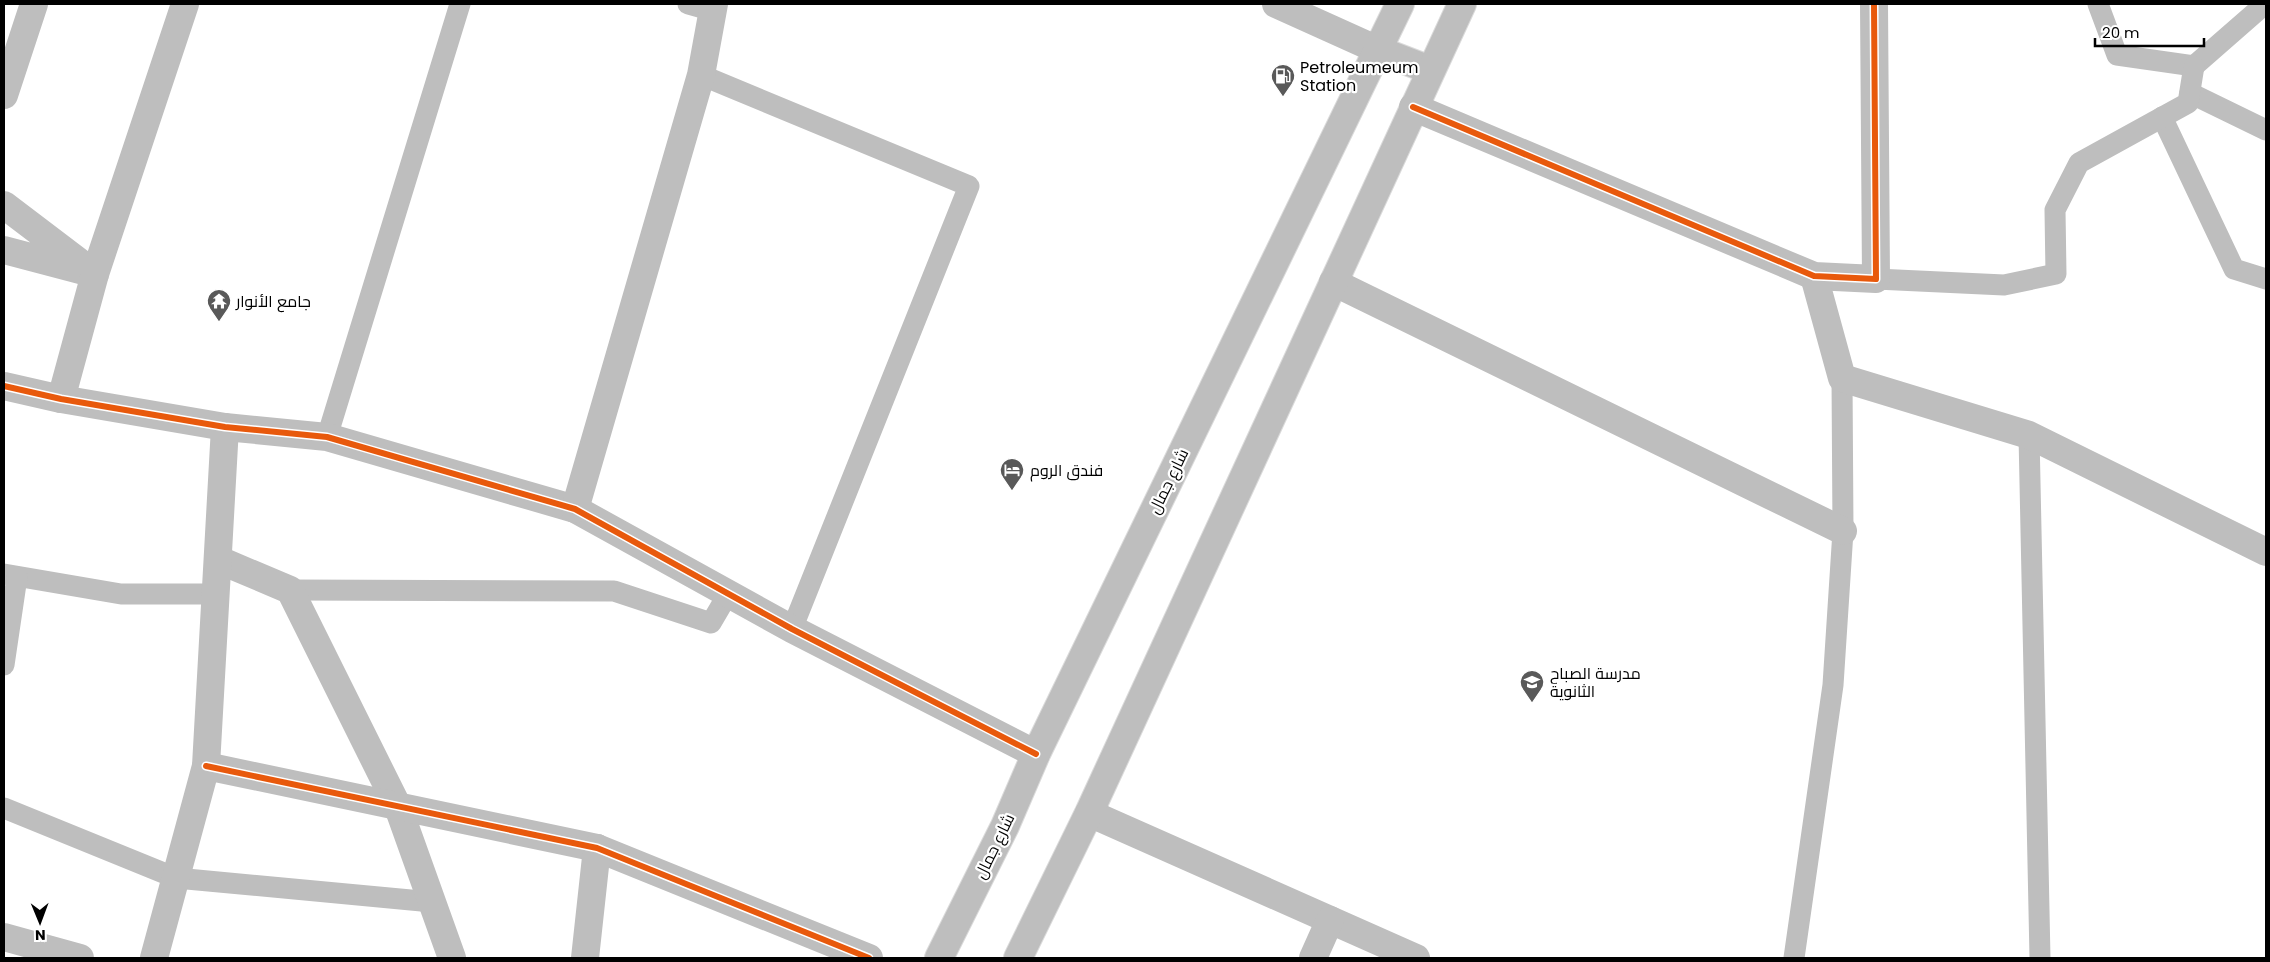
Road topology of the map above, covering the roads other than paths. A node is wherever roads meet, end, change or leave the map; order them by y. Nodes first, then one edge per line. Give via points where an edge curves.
1 (34, 4) edge
2 (185, 4) edge
3 (460, 4) edge
4 (1276, 4) edge
5 (1400, 4) edge
6 (1462, 4) edge
7 (1874, 4) edge
8 (2098, 4) edge
9 (2265, 4) edge
10 (705, 6) edge
11 (1378, 50) junction
12 (2194, 66) junction
13 (1430, 70) junction
14 (701, 75) junction
15 (2190, 93) junction
16 (4, 95) edge
17 (1413, 107) junction
18 (2162, 117) junction
19 (2266, 130) edge
20 (4, 204) edge
21 (4, 250) edge
22 (95, 274) junction
23 (1814, 276) junction
24 (1876, 279) junction
25 (2266, 279) edge
26 (1333, 282) junction
27 (1842, 378) junction
28 (4, 386) edge
29 (61, 399) junction
30 (225, 427) junction
31 (2029, 435) junction
32 (327, 437) junction
33 (575, 509) junction
34 (1843, 531) junction
35 (2266, 552) edge
36 (219, 560) junction
37 (10, 576) edge
38 (290, 590) junction
39 (217, 594) junction
40 (728, 594) junction
41 (792, 629) junction
42 (4, 665) edge
43 (1036, 754) junction
44 (206, 766) junction
45 (398, 807) junction
46 (4, 808) edge
47 (1089, 813) junction
48 (597, 848) junction
49 (176, 878) junction
50 (432, 902) junction
51 (1330, 920) junction
52 (4, 937) edge
53 (80, 958) edge
54 (154, 958) edge
55 (452, 958) edge
56 (585, 958) edge
57 (869, 958) edge
58 (939, 958) edge
59 (1018, 958) edge
60 (1313, 958) edge
61 (1416, 958) edge
62 (1794, 958) edge
63 (2040, 958) edge

1 - 16 street
2 - 22 street
3 - 32 lane
4 - 11 street
5 - 11 street, شارع جمال
6 - 13 street
7 - 24 street
8 - 12 lane via 2117,55
9 - 12 lane
10 - 14 street
11 - 13 street
11 - 43 street, شارع جمال
12 - 15 lane
13 - 17 street
14 - 33 street
14 - 41 lane via 969,186
15 - 18 lane via 2188,103
15 - 19 lane
17 - 23 street
17 - 26 street
18 - 24 lane via 2079,163 2055,210 2056,274 2004,285
18 - 25 lane via 2234,269
20 - 22 street
21 - 22 street
22 - 29 street
23 - 24 street
23 - 27 street
26 - 34 street
26 - 47 street
27 - 31 street
27 - 34 lane
28 - 29 street
29 - 30 street
30 - 32 street
30 - 36 street
31 - 35 street
31 - 63 lane
32 - 33 street
33 - 40 street
34 - 62 lane via 1833,685
36 - 38 street
36 - 39 street
37 - 39 lane via 121,594
37 - 42 lane
38 - 40 lane via 614,591 711,623
38 - 45 street
39 - 44 street
40 - 41 street
41 - 43 street
43 - 58 street, شارع جمال via 1005,826
44 - 45 street
44 - 49 street
45 - 48 street
45 - 50 street
46 - 49 lane
47 - 51 street
47 - 59 street
48 - 56 street
48 - 57 street
49 - 50 lane
49 - 54 street
50 - 55 street
51 - 60 street
51 - 61 street
52 - 53 street

